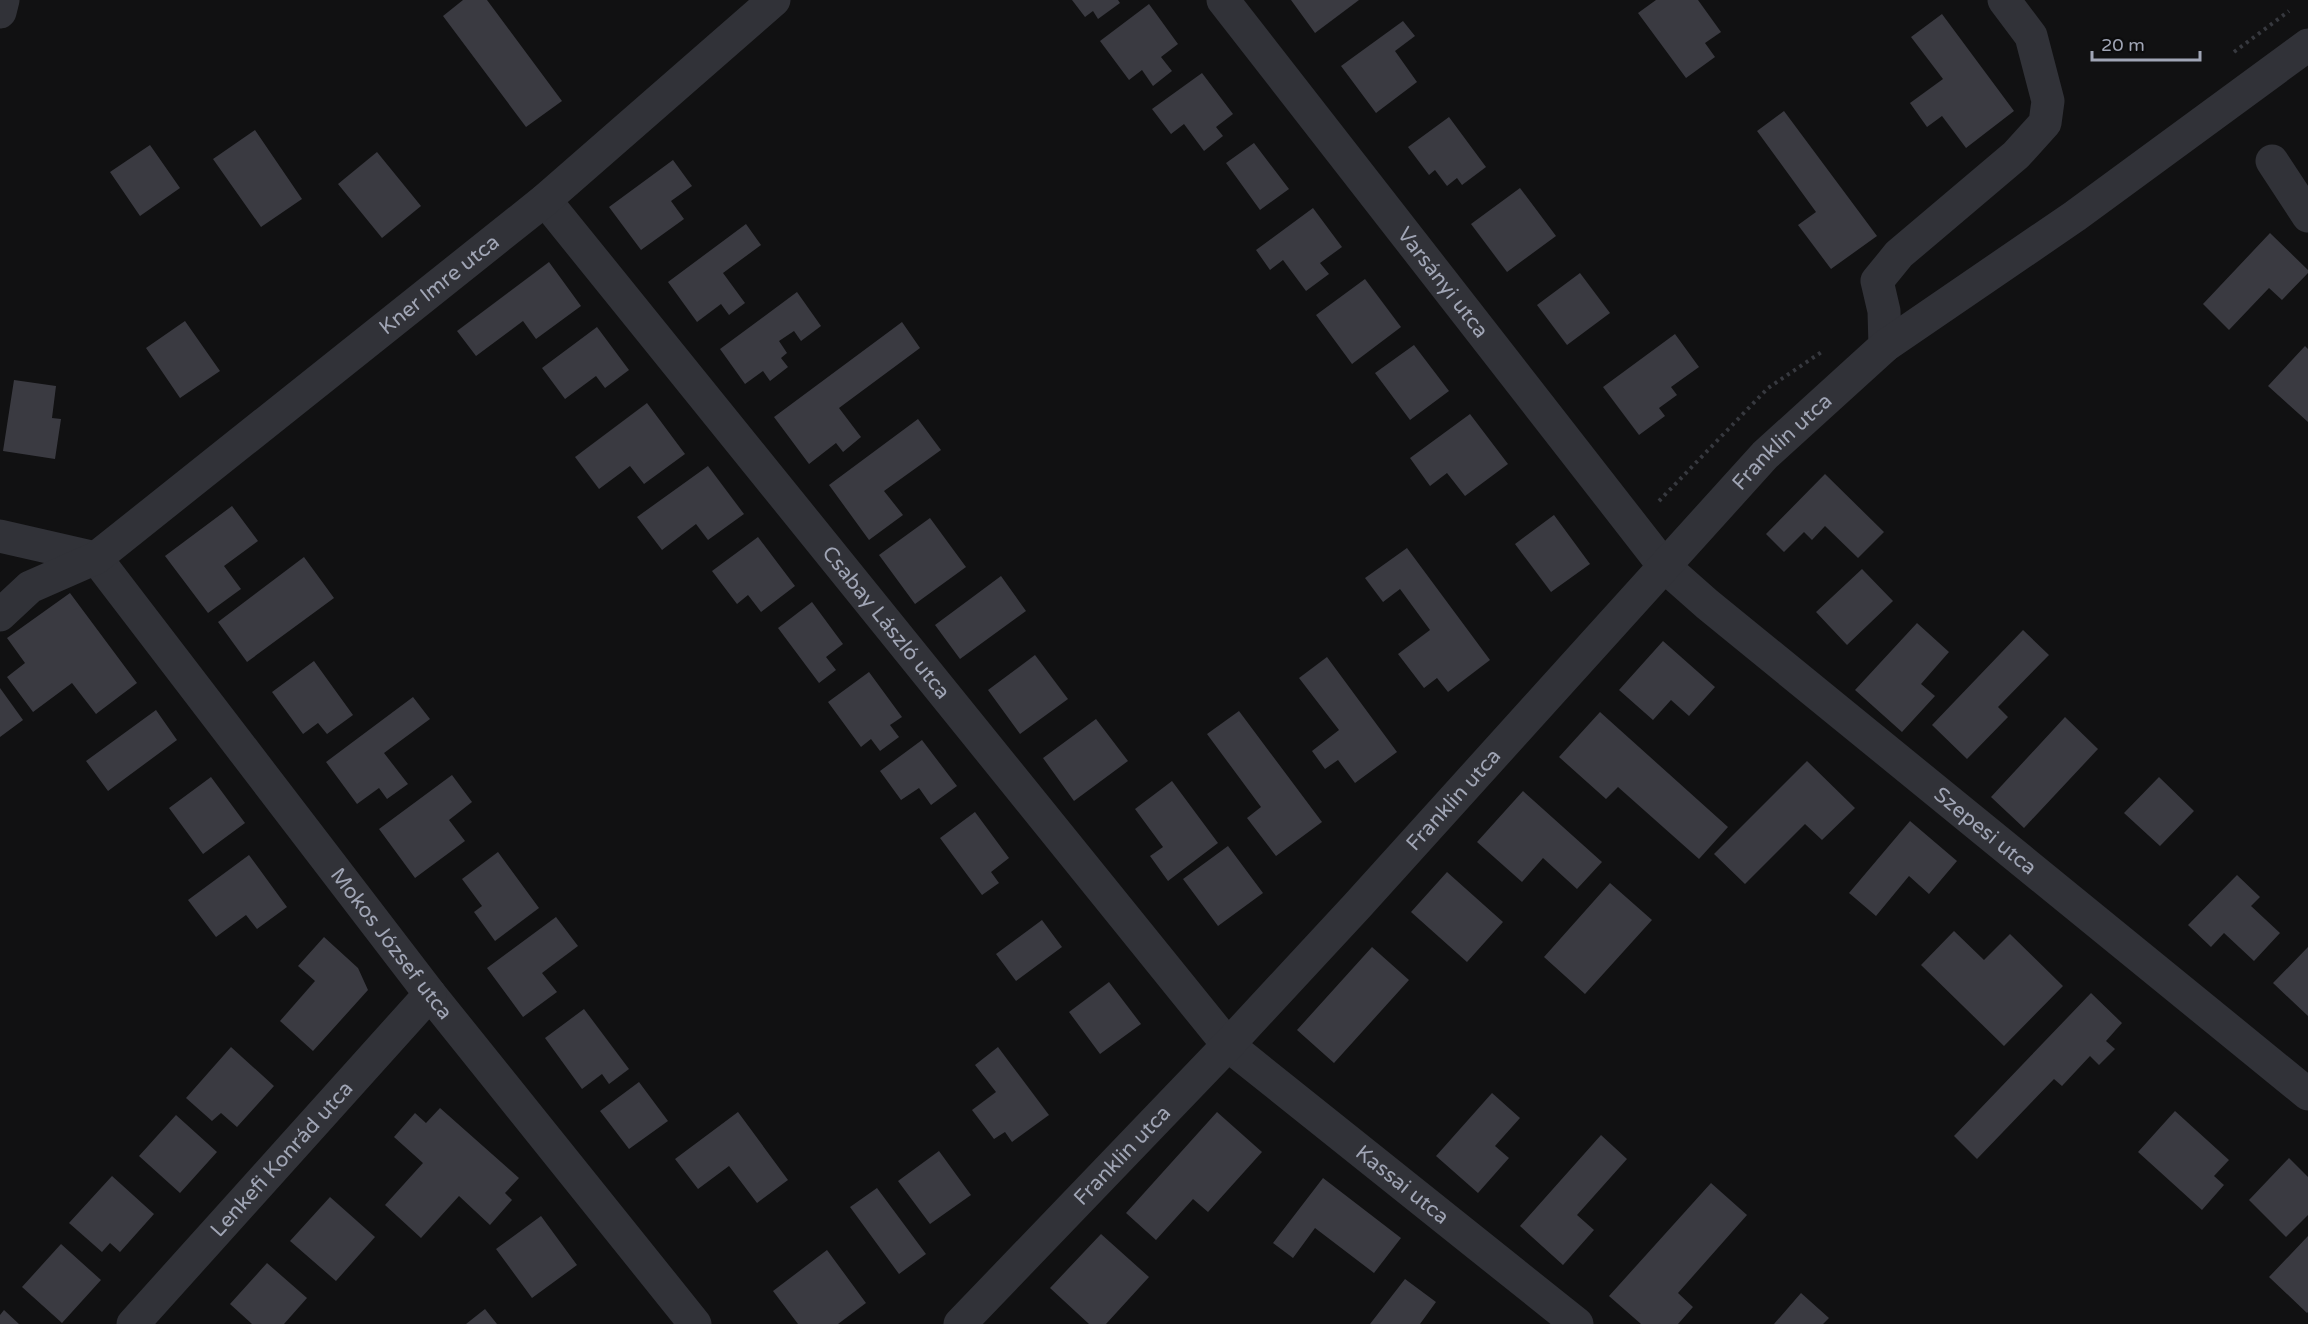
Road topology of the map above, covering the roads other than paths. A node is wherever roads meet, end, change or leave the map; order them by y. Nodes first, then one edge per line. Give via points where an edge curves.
1 (3, 0) edge
2 (774, 0) edge
3 (1223, 0) edge
4 (2004, 0) edge
5 (0, 12) edge
6 (2308, 45) edge
7 (2272, 161) dead end
8 (545, 200) junction
9 (2308, 216) edge
10 (1885, 346) junction
11 (0, 536) edge
12 (96, 558) junction
13 (1664, 566) junction
14 (0, 615) edge
15 (430, 994) junction
16 (1228, 1045) junction
17 (2308, 1094) edge
18 (133, 1324) edge
19 (695, 1324) edge
20 (960, 1324) edge
21 (1576, 1324) edge

1 - 5 street
2 - 8 street, Kner Imre utca
3 - 13 street, Varsányi utca
4 - 10 street via 2031,36 2048,101 2045,123 2016,155 1899,254 1876,281 1884,311
6 - 10 street, Franklin utca via 2075,216
7 - 9 street
8 - 12 street, Kner Imre utca
8 - 16 street, Csabay László utca
10 - 13 street, Franklin utca via 1765,455
11 - 12 street
12 - 14 street, Kner Imre utca via 30,587
12 - 15 street, Mokos József utca
13 - 16 street, Franklin utca
13 - 17 street, Szepesi utca
15 - 18 street, Lenkefi Konrád utca
15 - 19 street, Mokos József utca
16 - 20 street, Franklin utca
16 - 21 street, Kassai utca

